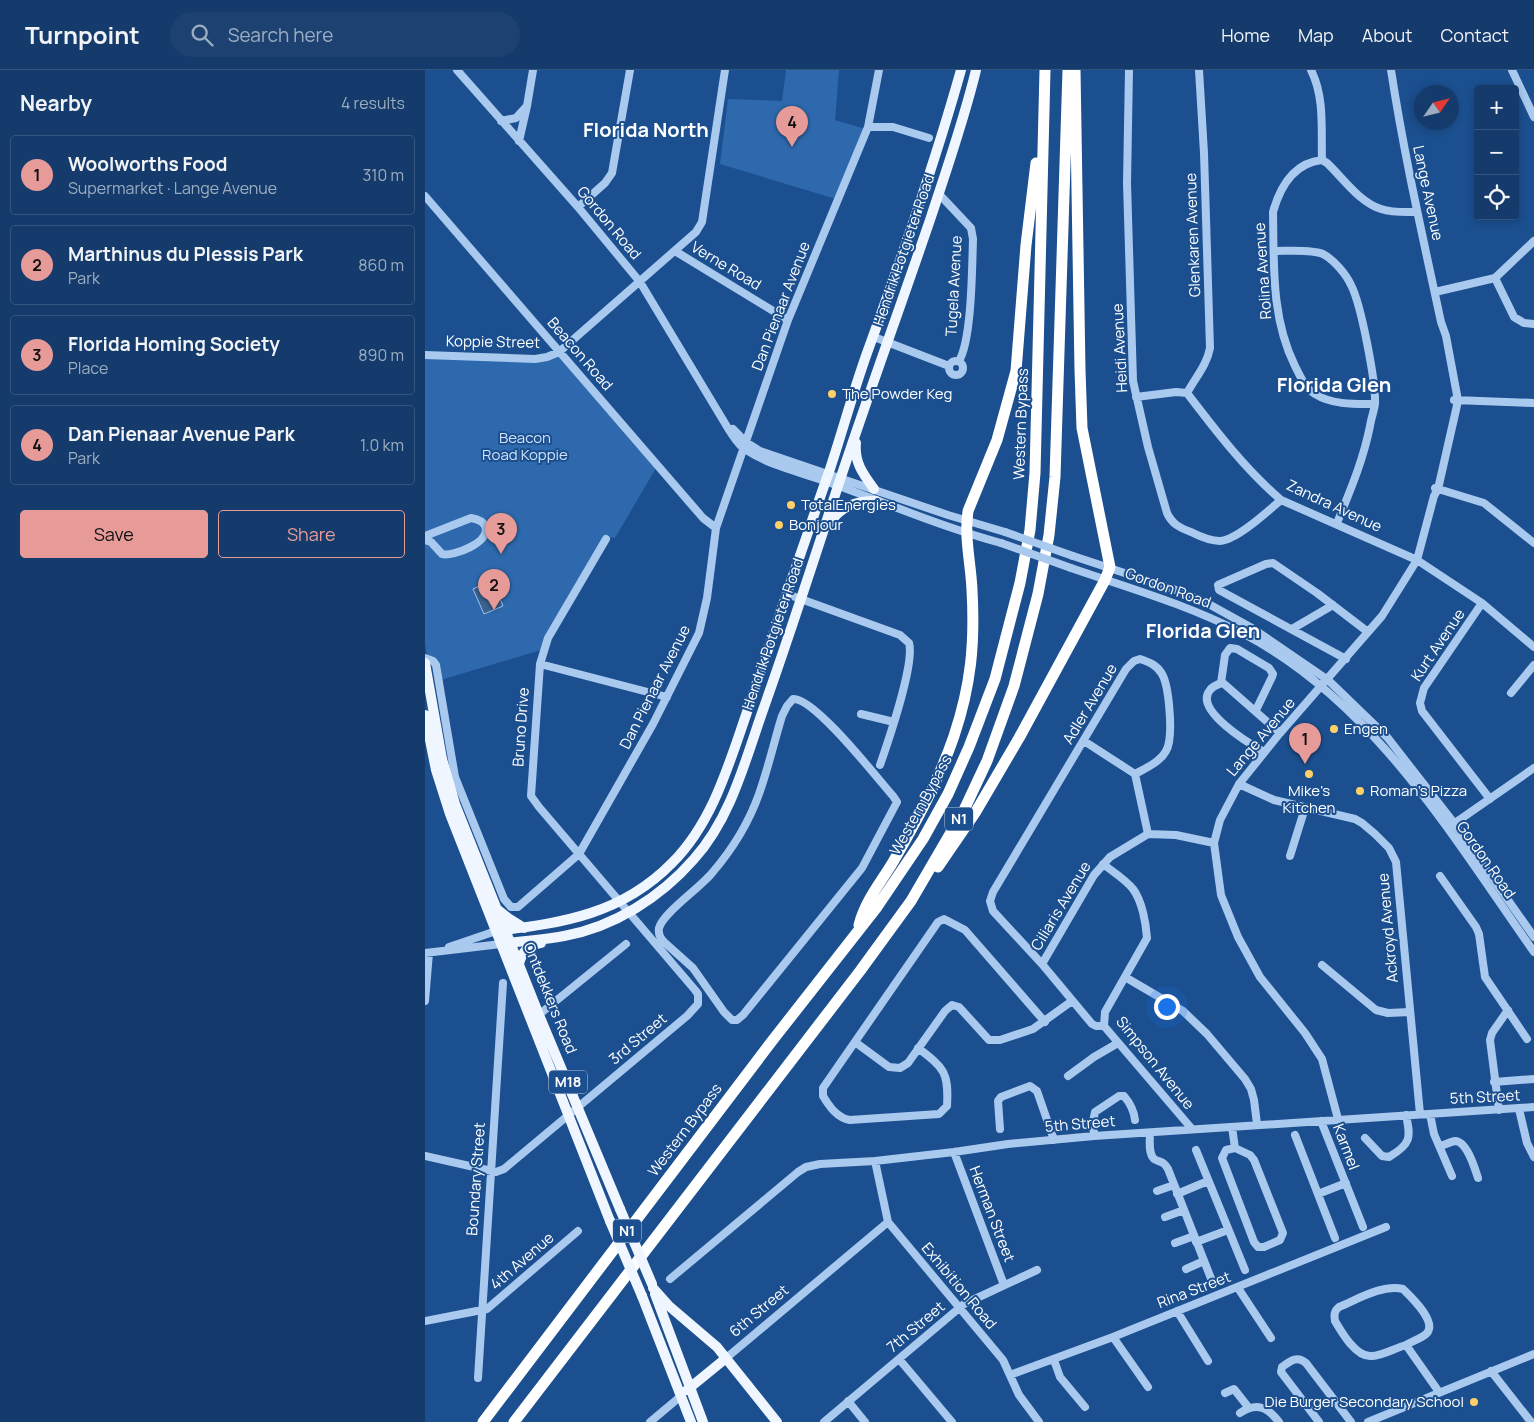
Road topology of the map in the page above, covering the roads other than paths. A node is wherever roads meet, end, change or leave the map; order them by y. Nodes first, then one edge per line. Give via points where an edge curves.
1 (457, 70) edge
2 (533, 70) edge
3 (630, 70) edge
4 (725, 70) edge
5 (879, 70) edge
6 (961, 70) edge
7 (976, 70) edge
8 (1045, 70) edge
9 (1068, 70) edge
10 (1075, 70) edge
11 (1129, 70) edge
12 (1199, 70) edge
13 (1311, 70) edge
14 (1391, 70) edge
15 (1513, 70) edge
16 (1044, 99) junction
17 (527, 106) junction
18 (1534, 117) edge
19 (512, 119) junction
20 (501, 121) junction
21 (523, 125) junction
22 (868, 127) junction
23 (929, 138) dead end
24 (519, 141) junction
25 (1321, 160) junction
26 (939, 194) junction
27 (425, 196) edge
28 (577, 207) junction
29 (1417, 212) junction
30 (1534, 240) edge
31 (675, 251) junction
32 (1274, 251) junction
33 (1495, 278) junction
34 (641, 282) junction
35 (1435, 292) junction
36 (788, 320) junction
37 (1534, 324) edge
38 (874, 337) junction
39 (888, 343) junction
40 (559, 352) junction
41 (425, 355) edge
42 (959, 361) junction
43 (949, 366) junction
44 (1187, 393) junction
45 (1136, 397) junction
46 (1455, 403) junction
47 (1534, 403) edge
48 (1375, 404) junction
49 (861, 418) junction
50 (745, 446) junction
51 (827, 477) junction
52 (839, 482) junction
53 (874, 489) junction
54 (1435, 491) junction
55 (1281, 500) junction
56 (877, 501) junction
57 (967, 521) junction
58 (1337, 523) junction
59 (716, 528) junction
60 (966, 534) junction
61 (425, 538) edge
62 (606, 539) dead end
63 (1534, 543) edge
64 (818, 548) junction
65 (1417, 560) junction
66 (1110, 567) junction
67 (1105, 580) junction
68 (787, 594) junction
69 (800, 600) junction
70 (1482, 603) junction
71 (1333, 605) junction
72 (1292, 629) junction
73 (1368, 632) junction
74 (1534, 647) edge
75 (425, 658) edge
76 (1346, 659) junction
77 (425, 663) edge
78 (540, 664) junction
79 (1534, 665) edge
80 (426, 675) edge
81 (1221, 683) junction
82 (1325, 683) junction
83 (1511, 693) dead end
84 (667, 697) junction
85 (1255, 710) junction
86 (861, 714) dead end
87 (425, 715) edge
88 (894, 722) junction
89 (1281, 733) junction
90 (1084, 741) junction
91 (1264, 752) junction
92 (880, 765) dead end
93 (1534, 768) edge
94 (1135, 774) junction
95 (1239, 784) junction
96 (1490, 798) junction
97 (1305, 808) junction
98 (1455, 823) junction
99 (1447, 829) junction
100 (1148, 834) junction
101 (1215, 843) junction
102 (579, 854) junction
103 (1290, 856) dead end
104 (1103, 864) junction
105 (1440, 876) dead end
106 (911, 900) junction
107 (619, 901) junction
108 (497, 910) junction
109 (629, 912) junction
110 (524, 928) junction
111 (500, 931) junction
112 (858, 932) junction
113 (566, 936) junction
114 (1534, 937) edge
115 (506, 944) junction
116 (625, 944) dead end
117 (430, 952) edge
118 (1534, 952) edge
119 (519, 964) junction
120 (1042, 964) junction
121 (1322, 964) dead end
122 (693, 968) junction
123 (683, 976) junction
124 (1125, 977) junction
125 (503, 983) dead end
126 (425, 1000) edge
127 (1072, 1001) junction
128 (1508, 1010) junction
129 (1410, 1012) junction
130 (535, 1017) junction
131 (1045, 1022) junction
132 (1104, 1026) junction
133 (1527, 1040) dead end
134 (855, 1042) junction
135 (1118, 1043) junction
136 (918, 1048) junction
137 (1068, 1076) dead end
138 (1534, 1079) edge
139 (1494, 1082) junction
140 (579, 1106) junction
141 (1534, 1108) edge
142 (1519, 1109) junction
143 (1499, 1110) junction
144 (1420, 1114) junction
145 (1430, 1114) junction
146 (569, 1115) junction
147 (1406, 1115) junction
148 (1338, 1119) junction
149 (1135, 1120) dead end
150 (1321, 1121) junction
151 (1257, 1124) junction
152 (1232, 1128) junction
153 (999, 1129) dead end
154 (1192, 1129) junction
155 (1150, 1133) junction
156 (1295, 1135) dead end
157 (1094, 1136) junction
158 (1365, 1138) dead end
159 (1054, 1140) junction
160 (1439, 1146) junction
161 (1235, 1148) junction
162 (1196, 1150) dead end
163 (954, 1152) junction
164 (425, 1156) edge
165 (1534, 1157) edge
166 (875, 1161) junction
167 (490, 1171) junction
168 (1452, 1176) dead end
169 (1478, 1178) dead end
170 (1208, 1181) junction
171 (1345, 1183) junction
172 (1174, 1185) junction
173 (1157, 1191) dead end
174 (1177, 1194) junction
175 (1318, 1194) junction
176 (1184, 1210) junction
177 (1165, 1217) dead end
178 (888, 1222) junction
179 (1363, 1227) dead end
180 (1387, 1227) dead end
181 (1228, 1230) junction
182 (578, 1231) dead end
183 (1335, 1238) dead end
184 (1195, 1239) junction
185 (1175, 1243) dead end
186 (1204, 1262) junction
187 (1186, 1269) dead end
188 (1037, 1270) dead end
189 (1245, 1270) dead end
190 (670, 1280) dead end
191 (1212, 1281) dead end
192 (1004, 1285) junction
193 (652, 1286) junction
194 (1238, 1288) junction
195 (959, 1308) junction
196 (482, 1310) junction
197 (1177, 1311) junction
198 (425, 1321) edge
199 (1113, 1337) junction
200 (1271, 1338) dead end
201 (1406, 1344) junction
202 (1534, 1354) edge
203 (725, 1359) junction
204 (899, 1359) junction
205 (1054, 1360) junction
206 (1208, 1361) dead end
207 (1491, 1371) junction
208 (1010, 1374) junction
209 (477, 1378) dead end
210 (691, 1387) junction
211 (1148, 1387) dead end
212 (1225, 1392) dead end
213 (1439, 1392) junction
214 (681, 1396) junction
215 (848, 1401) junction
216 (1085, 1408) dead end
217 (1249, 1408) junction
218 (1240, 1413) dead end
219 (483, 1422) edge
220 (514, 1422) edge
221 (650, 1422) edge
222 (691, 1422) edge
223 (703, 1422) edge
224 (777, 1422) edge
225 (824, 1422) edge
226 (865, 1422) edge
227 (952, 1422) edge
228 (1039, 1422) edge
229 (1279, 1422) edge
230 (1319, 1422) edge
231 (1351, 1422) edge
232 (1368, 1422) edge
233 (1531, 1422) edge

1 - 20 street, Gordon Road
2 - 17 street
3 - 28 street via 612,173
4 - 31 street via 702,222
5 - 22 street, Dan Pienaar Avenue
6 - 38 main road, Hendrik Potgieter Road via 941,141
7 - 26 main road, Hendrik Potgieter Road
8 - 16 highway, Western Bypass / N1
9 - 106 highway, N1 via 1055,477 1038,594 1014,686 987,761 964,810
10 - 66 highway via 1082,428
11 - 45 street, Heidi Avenue via 1127,183
12 - 44 street, Glenkaren Avenue via 1210,348 1205,366
13 - 25 street via 1320,99
14 - 29 street, Lange Avenue
15 - 18 street
16 - 57 highway via 1026,245 1016,371 997,440 968,511
16 - 112 highway, Western Bypass / N1 via 1035,473 1030,530 1020,583 995,679 951,787 923,839
17 - 19 street
17 - 21 street
19 - 20 street
19 - 21 street
20 - 24 street, Gordon Road
21 - 24 street
22 - 23 street via 893,126
22 - 36 street, Dan Pienaar Avenue
24 - 28 street, Gordon Road
25 - 29 street via 1369,204 1395,212
25 - 32 street, Rolina Avenue via 1289,176 1281,188 1273,212
26 - 39 main road, Hendrik Potgieter Road
26 - 42 street, Tugela Avenue via 971,228 973,239 968,318
27 - 40 street, Beacon Road
28 - 34 street, Gordon Road
29 - 35 street, Lange Avenue
30 - 33 street
31 - 34 street
31 - 36 street, Verne Road
32 - 48 street via 1321,253 1352,285 1372,375
32 - 48 street, Rolina Avenue via 1278,314 1290,356 1304,383 1316,395 1329,400
33 - 35 street
33 - 37 street via 1514,317
34 - 40 street
34 - 50 street, Gordon Road via 718,411
35 - 46 street, Lange Avenue
36 - 50 street, Dan Pienaar Avenue
38 - 39 street, Tugela Avenue
38 - 51 main road, Hendrik Potgieter Road
39 - 43 street, Tugela Avenue
39 - 49 main road, Hendrik Potgieter Road
40 - 41 street, Koppie Street via 535,359
40 - 59 street, Beacon Road via 703,518
42 - 43 street via 953,361
42 - 43 street, Tugela Avenue via 963,368 959,374 951,373
44 - 45 street
44 - 55 street, Zandra Avenue via 1223,440
45 - 55 street, Heidi Avenue via 1167,513 1173,522 1195,534 1217,541 1225,540 1254,523
46 - 47 street
46 - 54 street, Lange Avenue
48 - 58 street via 1358,473
49 - 52 main road, Hendrik Potgieter Road
49 - 53 main road via 856,442 857,460
50 - 51 street, Gordon Road
50 - 59 street, Dan Pienaar Avenue
51 - 52 street, Gordon Road
51 - 68 main road, Hendrik Potgieter Road
52 - 53 street, Gordon Road
52 - 56 street, Gordon Road
52 - 64 main road, Hendrik Potgieter Road
53 - 57 street, Gordon Road
54 - 63 street via 1484,503
54 - 65 street, Lange Avenue
55 - 58 street, Zandra Avenue
56 - 60 street, Gordon Road
56 - 64 main road via 844,507 829,524
57 - 60 highway
57 - 66 street, Gordon Road, bridge
58 - 65 street, Zandra Avenue
59 - 84 street, Dan Pienaar Avenue via 702,624
60 - 67 street, Gordon Road, bridge
60 - 112 highway via 974,630 971,670 954,736 938,777 861,916
61 - 61 street via 471,518 486,528 485,535 474,545 448,555 442,554
62 - 78 street, Bruno Drive via 548,638
64 - 69 main road, Hendrik Potgieter Road
65 - 70 street, Zandra Avenue
65 - 73 street, Lange Avenue via 1382,616
66 - 67 highway
66 - 82 street, Gordon Road via 1205,602 1252,628
67 - 82 street, Gordon Road via 1187,608 1237,630
67 - 106 highway via 975,813 924,887
68 - 69 street
68 - 107 main road, Hendrik Potgieter Road via 730,761 709,812 672,863
69 - 88 street via 900,635 909,643 910,657
69 - 109 main road, Hendrik Potgieter Road via 729,804 696,857 647,902
70 - 74 street, Zandra Avenue
70 - 96 street, Kurt Avenue via 1428,681 1420,703 1422,710
71 - 72 street
71 - 72 street via 1273,564 1266,564 1219,585 1219,590
71 - 73 street
72 - 76 street
73 - 76 street, Lange Avenue
75 - 102 street, Dan Pienaar Avenue via 436,666 455,777 506,903 518,907
76 - 82 street, Lange Avenue
77 - 80 main road, Ontdekkers Road / M18
78 - 84 street
78 - 102 street, Bruno Drive via 531,796
79 - 83 street
80 - 108 main road, Ontdekkers Road / M18 via 447,780
81 - 85 street
81 - 85 street via 1225,655 1230,648 1269,668 1272,677
81 - 91 street via 1208,692 1207,707
82 - 89 street, Lange Avenue
82 - 98 street, Gordon Road via 1387,737
82 - 99 street, Gordon Road via 1383,745
84 - 102 street, Dan Pienaar Avenue
85 - 89 street
86 - 88 street
87 - 111 main road, Ontdekkers Road / M18 via 443,794
88 - 92 street
89 - 91 street, Lange Avenue
90 - 94 street
90 - 94 street, Adler Avenue via 1126,669 1140,659 1152,664 1165,682 1169,742 1160,758
90 - 120 street, Adler Avenue via 990,900 993,910
91 - 95 street, Lange Avenue
93 - 96 street
94 - 100 street
95 - 97 street, Ackroyd Avenue via 1274,800
95 - 101 street, Lange Avenue via 1220,820
96 - 98 street
97 - 103 street
97 - 129 street, Ackroyd Avenue via 1363,823 1393,854
98 - 99 street
98 - 114 street, Gordon Road
99 - 118 street, Gordon Road
100 - 101 street via 1176,835
100 - 104 street, Ciliaris Avenue
101 - 148 street, Lange Avenue via 1221,895 1238,937 1260,977 1305,1032 1322,1059
102 - 107 street, Bruno Drive
104 - 120 street, Ciliaris Avenue
104 - 124 street via 1137,895 1146,926 1145,944
105 - 128 street via 1476,927 1485,976
106 - 220 highway, N1
107 - 109 street, 3rd Street
107 - 110 main road, Hendrik Potgieter Road via 581,917
108 - 110 main road
108 - 111 main road, Ontdekkers Road / M18
109 - 113 main road, Hendrik Potgieter Road
109 - 123 street, 3rd Street
110 - 111 main road, Hendrik Potgieter Road
111 - 115 main road, Ontdekkers Road / M18
111 - 117 street
112 - 219 highway, Western Bypass / N1
113 - 115 main road, Hendrik Potgieter Road
113 - 119 main road via 526,949
115 - 117 street
115 - 119 main road, Ontdekkers Road / M18
115 - 130 main road, Ontdekkers Road / M18
116 - 130 street
117 - 126 street
119 - 130 main road, Ontdekkers Road / M18
120 - 127 street
121 - 129 street via 1376,1010
122 - 122 street via 730,1020 737,1020 862,868 895,805 895,799 837,730 799,699 791,700 782,716 759,795 737,838 705,882 660,926 659,933 664,942
122 - 123 street
123 - 140 street, 3rd Street via 698,994 694,1010
124 - 132 street, Simpson Avenue via 1105,1012
124 - 151 street via 1183,1011 1207,1034 1251,1089
125 - 167 street, Boundary Street
127 - 131 street
127 - 132 street via 1092,1024
128 - 133 street
128 - 139 street via 1491,1036
129 - 144 street, Ackroyd Avenue
130 - 140 main road, Ontdekkers Road / M18
130 - 146 main road, Ontdekkers Road / M18
131 - 134 street via 965,930 944,919 938,922
131 - 136 street via 993,1041 986,1038 959,1007 952,1005
132 - 135 street, Simpson Avenue
134 - 136 street via 895,1069 904,1066
134 - 136 street via 823,1088 823,1096 830,1107 850,1120 933,1115 945,1109 943,1070
135 - 137 street
135 - 154 street, Simpson Avenue
138 - 139 street
139 - 143 street
140 - 146 street, 3rd Street
140 - 193 main road, Ontdekkers Road / M18, bridge
141 - 142 street, 5th Street
142 - 143 street, 5th Street
142 - 165 street
143 - 145 street, 5th Street
144 - 145 street, 5th Street
144 - 147 street, 5th Street
145 - 160 street
146 - 167 street, 3rd Street via 504,1169
146 - 214 main road, Ontdekkers Road / M18, bridge
147 - 148 street, 5th Street
147 - 158 street via 1409,1140 1389,1157 1382,1156
148 - 150 street, 5th Street
149 - 157 street via 1127,1100 1119,1096 1095,1112
150 - 151 street, 5th Street
150 - 171 street, Karmel
151 - 152 street, 5th Street
152 - 154 street, 5th Street
152 - 161 street
153 - 159 street via 998,1101 1030,1086 1037,1091
154 - 155 street, 5th Street
155 - 157 street, 5th Street
155 - 172 street via 1151,1154 1166,1166
156 - 175 street
157 - 159 street, 5th Street
159 - 163 street, 5th Street
160 - 168 street
160 - 169 street via 1455,1141 1460,1143 1469,1154
161 - 161 street via 1225,1150 1222,1158 1254,1242 1258,1247 1264,1247 1280,1240 1283,1233 1254,1160
162 - 170 street
163 - 166 street, 5th Street
163 - 192 street, Herman Street
164 - 167 street
166 - 178 street, Exhibition Road
166 - 190 street, 5th Street via 820,1164 798,1172
167 - 196 street, Boundary Street
170 - 174 street
170 - 181 street
171 - 175 street, Karmel
171 - 179 street, Karmel
172 - 173 street
172 - 174 street
174 - 176 street
175 - 183 street
176 - 177 street
176 - 184 street
178 - 195 street, Exhibition Road
178 - 203 street, 6th Street
180 - 194 street, Rina Street
181 - 184 street
181 - 189 street
182 - 196 street, 4th Avenue via 490,1307
184 - 185 street
184 - 186 street
186 - 187 street
186 - 191 street
188 - 192 street, 7th Street
192 - 195 street, 7th Street
193 - 203 main road via 669,1306 711,1341
193 - 210 main road, Ontdekkers Road / M18
194 - 197 street, Rina Street
194 - 200 street
195 - 204 street, 7th Street
195 - 208 street, Exhibition Road via 1003,1360
196 - 198 street
196 - 209 street, Boundary Street
197 - 199 street, Rina Street
197 - 206 street
199 - 205 street, Rina Street
199 - 211 street
201 - 201 street via 1377,1356 1363,1354 1338,1327 1335,1311 1381,1290 1403,1289 1427,1317 1429,1324 1426,1334
201 - 213 street
202 - 207 street
203 - 210 main road, 6th Street
203 - 224 main road
204 - 215 street, 7th Street
204 - 227 street
205 - 208 street, Rina Street
205 - 216 street via 1060,1377
207 - 213 street
207 - 233 street
208 - 228 street, Exhibition Road via 1024,1403
210 - 214 main road, 6th Street
210 - 223 main road, Ontdekkers Road / M18
212 - 217 street via 1234,1389
213 - 232 street
214 - 221 street, 6th Street
214 - 222 main road, Ontdekkers Road / M18
215 - 225 street, 7th Street
215 - 226 street
217 - 218 street
217 - 229 street via 1263,1408
230 - 231 street via 1281,1372 1282,1367 1295,1359 1307,1362

